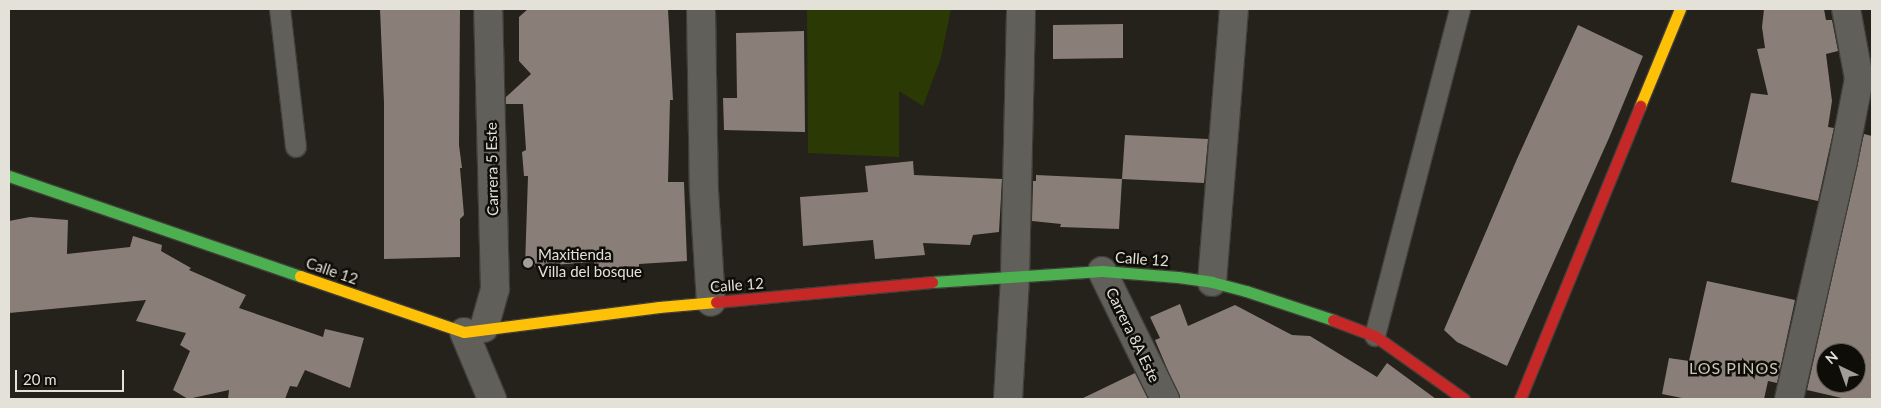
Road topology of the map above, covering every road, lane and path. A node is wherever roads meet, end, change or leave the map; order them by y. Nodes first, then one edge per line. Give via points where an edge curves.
1 (280, 9) edge
2 (488, 9) edge
3 (701, 9) edge
4 (1021, 9) edge
5 (1234, 9) edge
6 (1460, 9) edge
7 (1680, 9) edge
8 (1846, 9) edge
9 (296, 147) dead end
10 (9, 176) edge
11 (1102, 272) junction
12 (1015, 276) junction
13 (1212, 282) junction
14 (711, 302) junction
15 (474, 330) junction
16 (1375, 336) junction
17 (492, 399) edge
18 (1008, 399) edge
19 (1165, 399) edge
20 (1464, 399) edge
21 (1520, 399) edge
22 (1788, 399) edge

1 - 9 lane
2 - 15 street, Carrera 5 Este via 495,289
3 - 14 street via 704,191
4 - 12 street
5 - 13 street
6 - 16 lane
7 - 21 street
8 - 22 street via 1859,79
10 - 15 street, Calle 12
11 - 12 street, Calle 12
11 - 13 street, Calle 12
11 - 19 street, Carrera 8A Este
12 - 14 street, Calle 12 via 935,280 810,295
12 - 18 street
13 - 16 street, Calle 12
14 - 15 street, Calle 12
15 - 17 street
16 - 20 street, Calle 12

